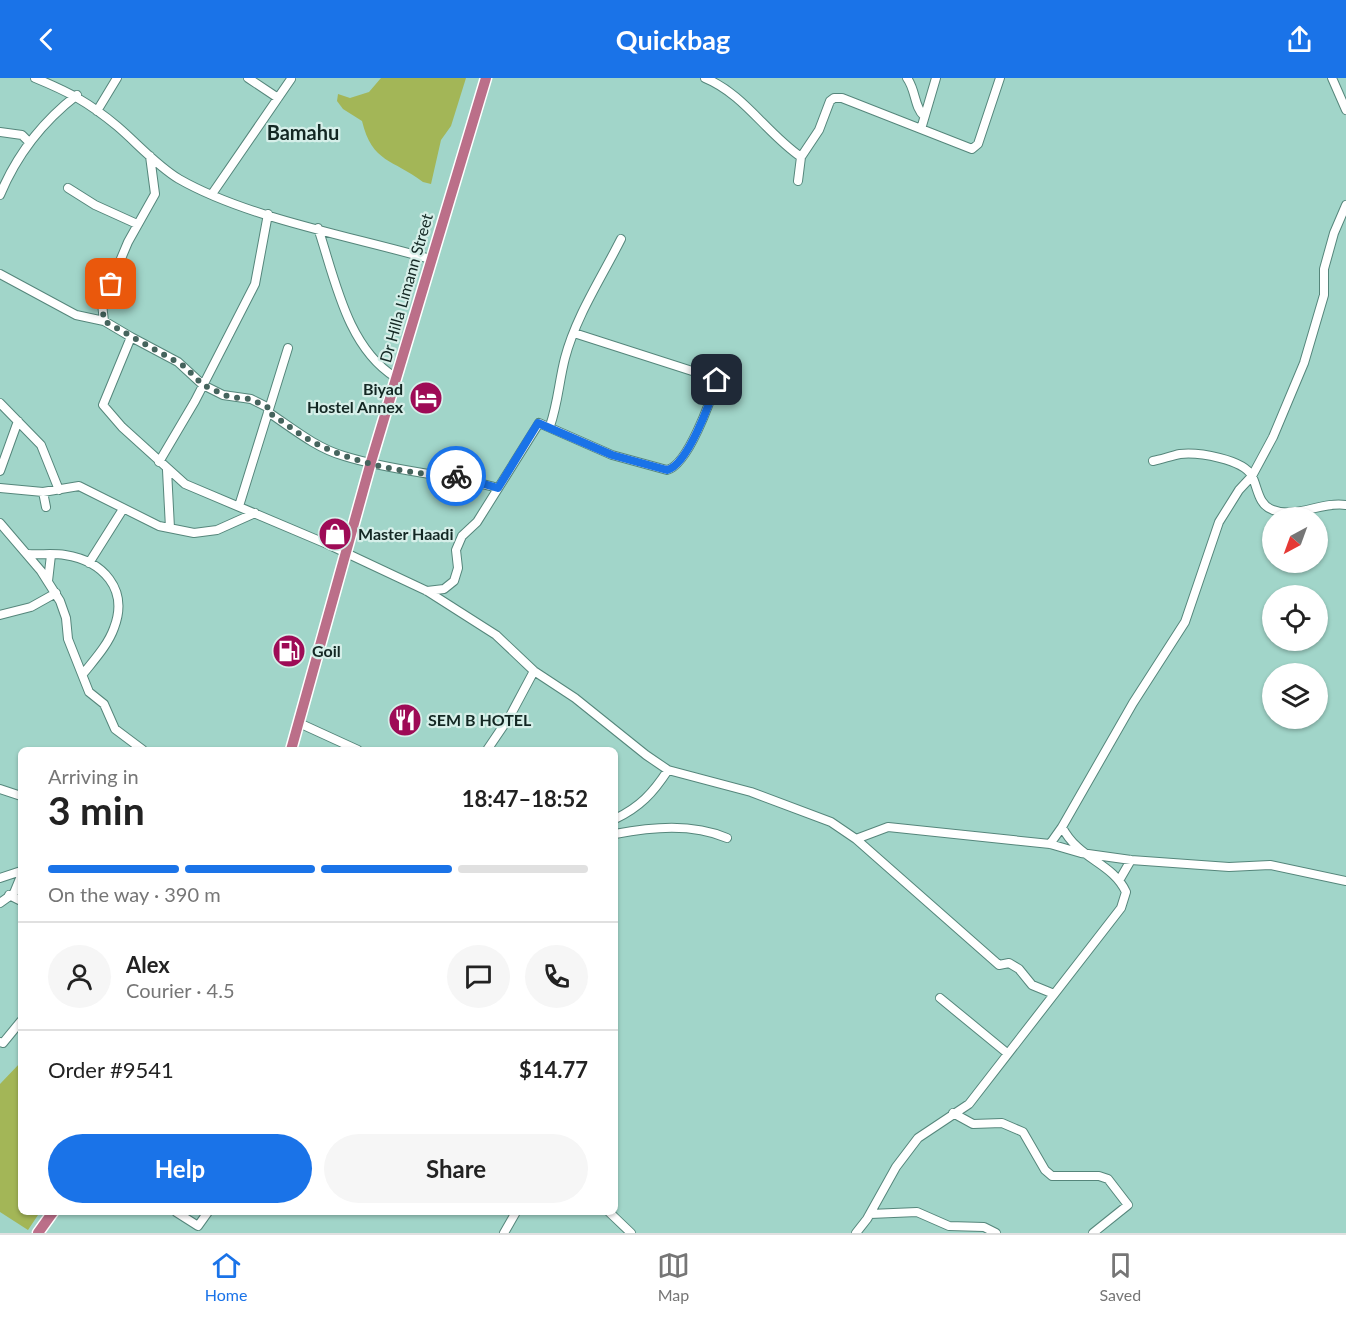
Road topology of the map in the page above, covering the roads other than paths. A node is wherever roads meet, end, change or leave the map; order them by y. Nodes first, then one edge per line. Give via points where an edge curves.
1 (35, 78) edge
2 (117, 78) edge
3 (248, 78) edge
4 (486, 78) edge
5 (705, 78) edge
6 (907, 78) edge
7 (936, 78) edge
8 (1000, 78) edge
9 (1332, 78) edge
10 (291, 80) dead end
11 (77, 95) junction
12 (278, 98) junction
13 (1346, 110) edge
14 (97, 111) junction
15 (924, 116) junction
16 (921, 129) junction
17 (0, 132) edge
18 (29, 142) junction
19 (150, 156) junction
20 (801, 156) junction
21 (798, 181) dead end
22 (68, 188) dead end
23 (212, 194) junction
24 (0, 195) edge
25 (1346, 205) edge
26 (268, 214) junction
27 (137, 224) junction
28 (318, 228) junction
29 (621, 239) dead end
30 (430, 259) junction
31 (0, 274) edge
32 (104, 321) junction
33 (574, 333) junction
34 (131, 337) junction
35 (288, 348) dead end
36 (395, 377) junction
37 (203, 385) junction
38 (0, 403) edge
39 (269, 410) junction
40 (18, 421) junction
41 (550, 426) junction
42 (1153, 461) dead end
43 (159, 462) junction
44 (371, 462) junction
45 (167, 470) junction
46 (0, 471) edge
47 (1252, 476) junction
48 (0, 488) edge
49 (498, 488) junction
50 (59, 490) junction
51 (44, 492) junction
52 (1346, 505) edge
53 (239, 506) junction
54 (46, 507) dead end
55 (123, 509) junction
56 (255, 513) junction
57 (0, 523) edge
58 (170, 528) junction
59 (346, 553) junction
60 (28, 554) junction
61 (51, 555) junction
62 (89, 563) junction
63 (48, 581) junction
64 (427, 591) junction
65 (56, 593) junction
66 (0, 615) edge
67 (534, 672) junction
68 (83, 674) junction
69 (299, 723) junction
70 (139, 747) edge
71 (292, 747) edge
72 (351, 747) edge
73 (489, 747) edge
74 (668, 770) junction
75 (0, 789) edge
76 (18, 795) edge
77 (618, 817) edge
78 (1062, 827) junction
79 (618, 833) edge
80 (727, 838) dead end
81 (856, 839) junction
82 (1050, 844) junction
83 (1081, 853) junction
84 (1131, 860) junction
85 (18, 872) edge
86 (0, 878) edge
87 (1120, 879) junction
88 (1346, 881) edge
89 (18, 883) edge
90 (9, 896) junction
91 (18, 900) edge
92 (0, 903) edge
93 (1053, 994) junction
94 (940, 998) dead end
95 (18, 1026) edge
96 (0, 1042) edge
97 (1008, 1053) junction
98 (953, 1113) junction
99 (870, 1214) junction
100 (51, 1215) edge
101 (181, 1215) edge
102 (206, 1215) edge
103 (514, 1215) edge
104 (612, 1215) edge
105 (38, 1233) edge
106 (504, 1233) edge
107 (631, 1233) edge
108 (856, 1233) edge
109 (996, 1233) edge
110 (1093, 1233) edge

1 - 11 street
2 - 14 street
3 - 12 street
4 - 30 highway, Dr Hilla Limann Street
5 - 20 street via 735,95
6 - 15 street
7 - 15 street
8 - 16 street via 978,144 972,149
9 - 13 street
10 - 12 street
11 - 14 street
11 - 18 street via 51,115
12 - 23 street
14 - 19 street
15 - 16 street
16 - 20 street via 834,98
17 - 18 street via 22,135
18 - 24 street
19 - 23 street via 178,178
19 - 27 street via 155,194
20 - 21 street
22 - 27 street
23 - 26 street
25 - 47 street via 1324,269 1324,294 1304,363
26 - 28 street
26 - 37 street via 255,284
27 - 32 street via 102,304
28 - 30 street
28 - 36 street via 344,308 375,363
29 - 33 street
30 - 36 highway, Dr Hilla Limann Street
31 - 32 street via 76,315
32 - 34 street
33 - 41 street
33 - 41 street via 717,380 689,448 673,469 612,455
34 - 37 street via 184,366
34 - 43 street via 103,405
35 - 39 street
36 - 44 highway, Dr Hilla Limann Street
37 - 39 street via 229,397 251,399
37 - 43 street
38 - 40 street
39 - 44 street via 315,443 343,456
39 - 53 street
40 - 46 street
40 - 50 street via 41,445
41 - 49 street via 543,422 535,425
42 - 47 street via 1181,454 1230,460 1242,465
43 - 45 street
44 - 49 street via 425,475 457,476
44 - 59 highway, Dr Hilla Limann Street
45 - 53 street via 185,484
45 - 58 street
47 - 52 street via 1264,504 1274,511
47 - 78 street via 1219,522 1185,622
48 - 51 street
49 - 64 street via 477,522 462,536 456,550 458,568 454,581 444,589
50 - 51 street
50 - 55 street via 87,488
51 - 54 street
53 - 56 street
55 - 58 street
55 - 62 street
56 - 58 street via 217,530 194,533
56 - 59 street
57 - 60 street
59 - 64 street
59 - 69 highway, Dr Hilla Limann Street
60 - 61 street
60 - 63 street
61 - 62 street
61 - 63 street
62 - 68 street via 112,582 120,603 114,629
63 - 65 street
64 - 67 street via 496,635
65 - 66 street via 25,609
65 - 68 street
67 - 73 street
67 - 74 street via 575,698
68 - 70 street via 89,692 104,704 111,724
69 - 71 highway, Dr Hilla Limann Street
69 - 72 street
74 - 77 street via 654,792 638,807
74 - 81 street via 751,792 831,822
75 - 76 street
78 - 82 street
78 - 83 street
79 - 80 street via 652,827 709,830
81 - 82 street via 888,827
81 - 93 street via 999,965 1009,963 1032,985
82 - 83 street
83 - 84 street
83 - 87 street
84 - 87 street
84 - 88 street via 1229,867 1270,865
85 - 86 street
87 - 93 street via 1126,891 1120,908
89 - 90 street
90 - 91 street
90 - 92 street
93 - 97 street
94 - 97 street
95 - 96 street
97 - 98 street via 969,1104
98 - 99 street via 918,1138 896,1167
98 - 110 street via 973,1124 1002,1123 1023,1132 1052,1176 1108,1179 1128,1205
99 - 108 street
99 - 109 street via 917,1212 949,1226 984,1227
100 - 105 highway
101 - 102 street via 198,1226
103 - 106 street
104 - 107 street

